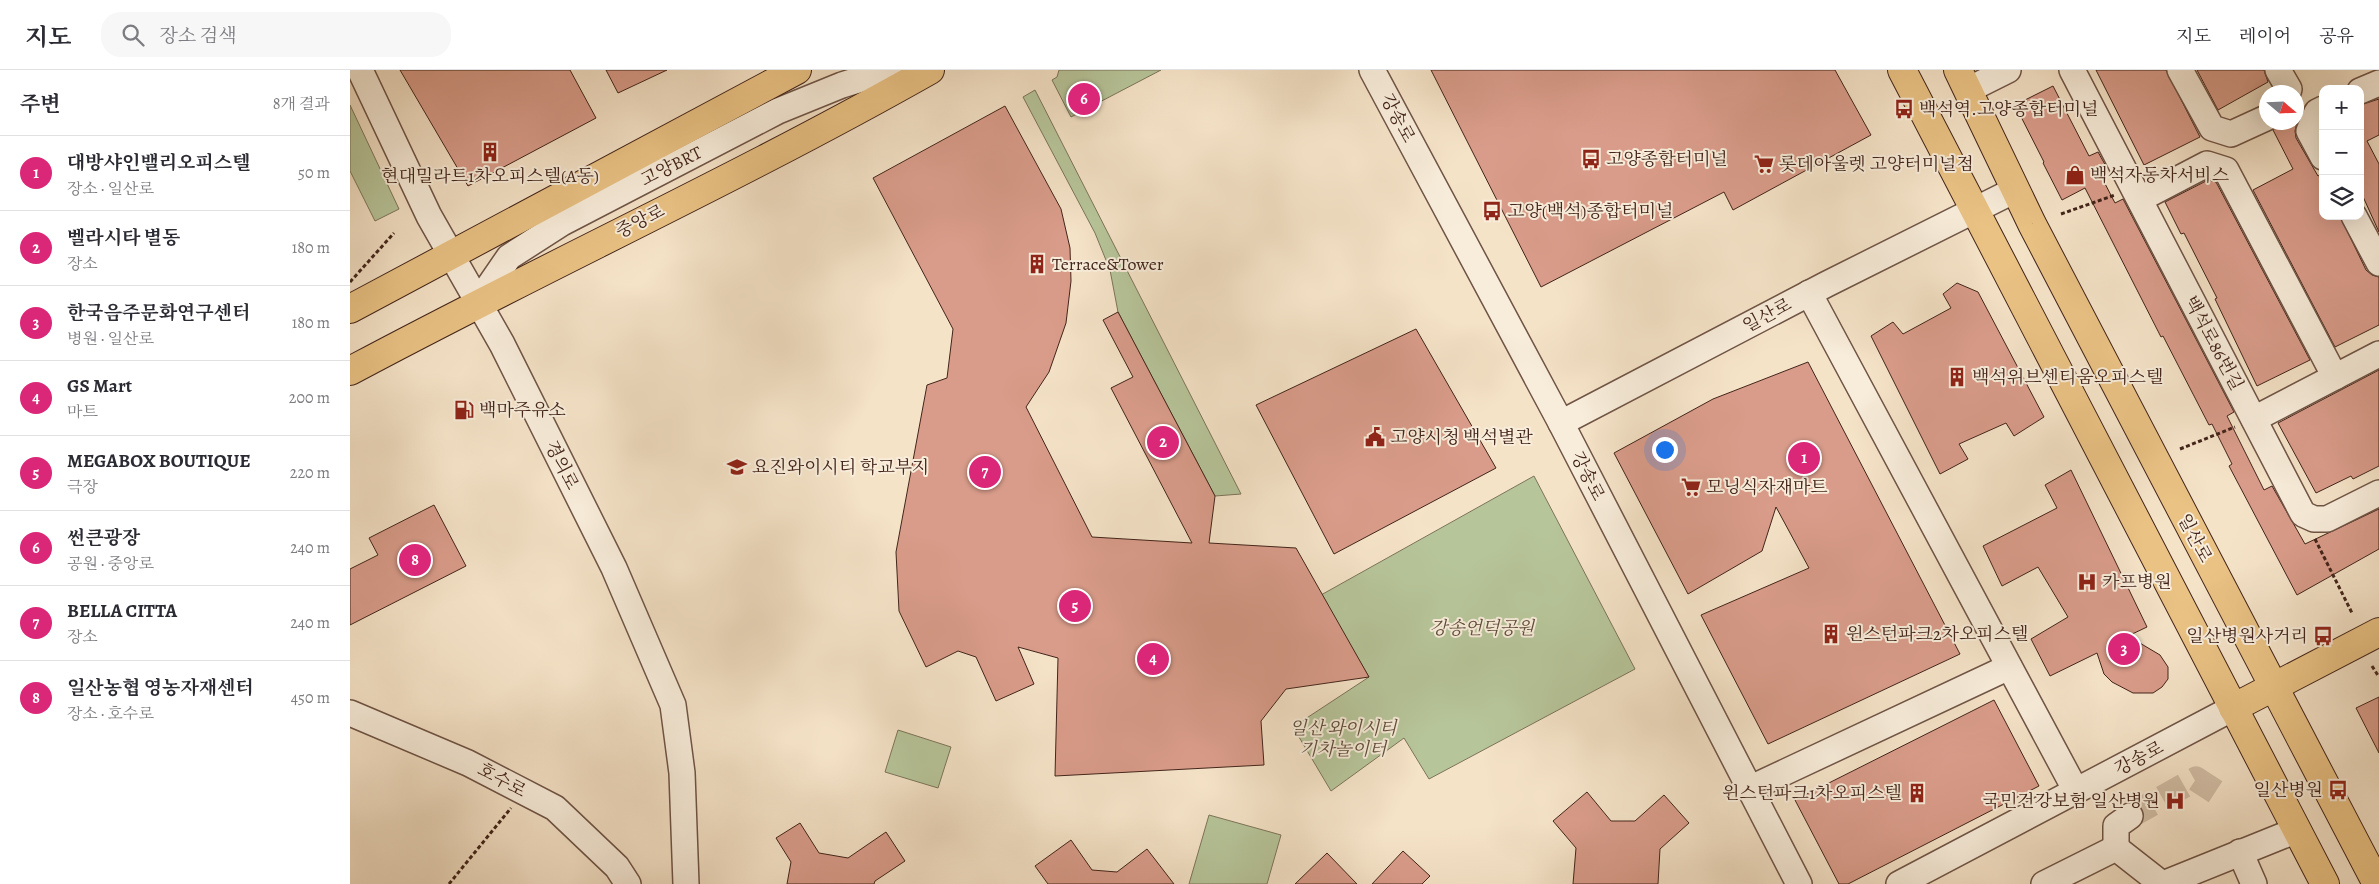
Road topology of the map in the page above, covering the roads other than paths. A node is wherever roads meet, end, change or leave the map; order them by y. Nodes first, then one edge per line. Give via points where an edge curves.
1 (360, 70) edge
2 (797, 70) edge
3 (854, 70) edge
4 (890, 70) edge
5 (930, 70) edge
6 (1372, 70) edge
7 (1902, 70) edge
8 (2008, 70) edge
9 (2072, 70) edge
10 (2180, 70) edge
11 (1963, 80) edge
12 (2379, 83) edge
13 (2364, 89) edge
14 (731, 107) junction
15 (2319, 111) edge
16 (2259, 121) edge
17 (2319, 150) edge
18 (2015, 190) junction
19 (2132, 193) junction
20 (1975, 210) junction
21 (2356, 220) edge
22 (452, 256) junction
23 (2379, 263) edge
24 (1808, 293) junction
25 (478, 302) junction
26 (350, 309) edge
27 (2379, 354) edge
28 (350, 371) edge
29 (2335, 377) junction
30 (2254, 419) junction
31 (1561, 424) junction
32 (2379, 493) edge
33 (2379, 632) edge
34 (2009, 667) junction
35 (2273, 687) junction
36 (2233, 708) junction
37 (350, 713) edge
38 (1750, 788) junction
39 (2076, 792) junction
40 (2130, 816) tunnel mouth
41 (2297, 830) junction
42 (2116, 848) junction
43 (2240, 852) junction
44 (2189, 879) edge
45 (628, 884) edge
46 (686, 884) edge
47 (1799, 884) edge
48 (1899, 884) edge
49 (2044, 884) edge
50 (2162, 884) edge
51 (2254, 884) edge
52 (2325, 884) edge
53 (2377, 884) edge

1 - 22 street, 경의로 via 429,216
2 - 14 main road
3 - 14 street
4 - 25 street, 고양BRT via 778,111 562,222 509,257
5 - 25 main road, 중앙로 via 854,113
6 - 31 street, 강송로
7 - 20 main road
8 - 11 street
9 - 19 street, 백석로86번길
10 - 16 street via 2212,128 2231,134
11 - 18 main road, 일산로
12 - 13 street
14 - 22 main road
15 - 17 street via 2309,131
18 - 20 street, 일산로
18 - 35 main road, 일산로
19 - 29 street via 2207,164 2226,170
19 - 30 street, 백석로86번길
20 - 24 street, 일산로
20 - 36 main road
21 - 23 street
22 - 25 street, 경의로
22 - 26 main road
24 - 31 street, 일산로
24 - 34 street
25 - 28 main road, 중앙로
25 - 46 street, 경의로 via 614,568 673,705 682,773
27 - 29 street
29 - 30 street
30 - 32 street, 백석로86번길 via 2303,514 2314,519 2327,519
31 - 38 street, 강송로
33 - 35 main road, 강송로
34 - 38 street
34 - 39 street
35 - 36 main road, 강송로
35 - 53 main road, 일산로
36 - 39 street, 강송로
36 - 41 main road
37 - 45 street, 호수로 via 468,763 555,808 617,868
38 - 47 street, 강송로
39 - 48 street, 강송로
40 - 42 street via 2116,826
41 - 43 street
41 - 52 main road
42 - 49 street
42 - 50 street
43 - 44 street
43 - 51 street
44 - 50 street

